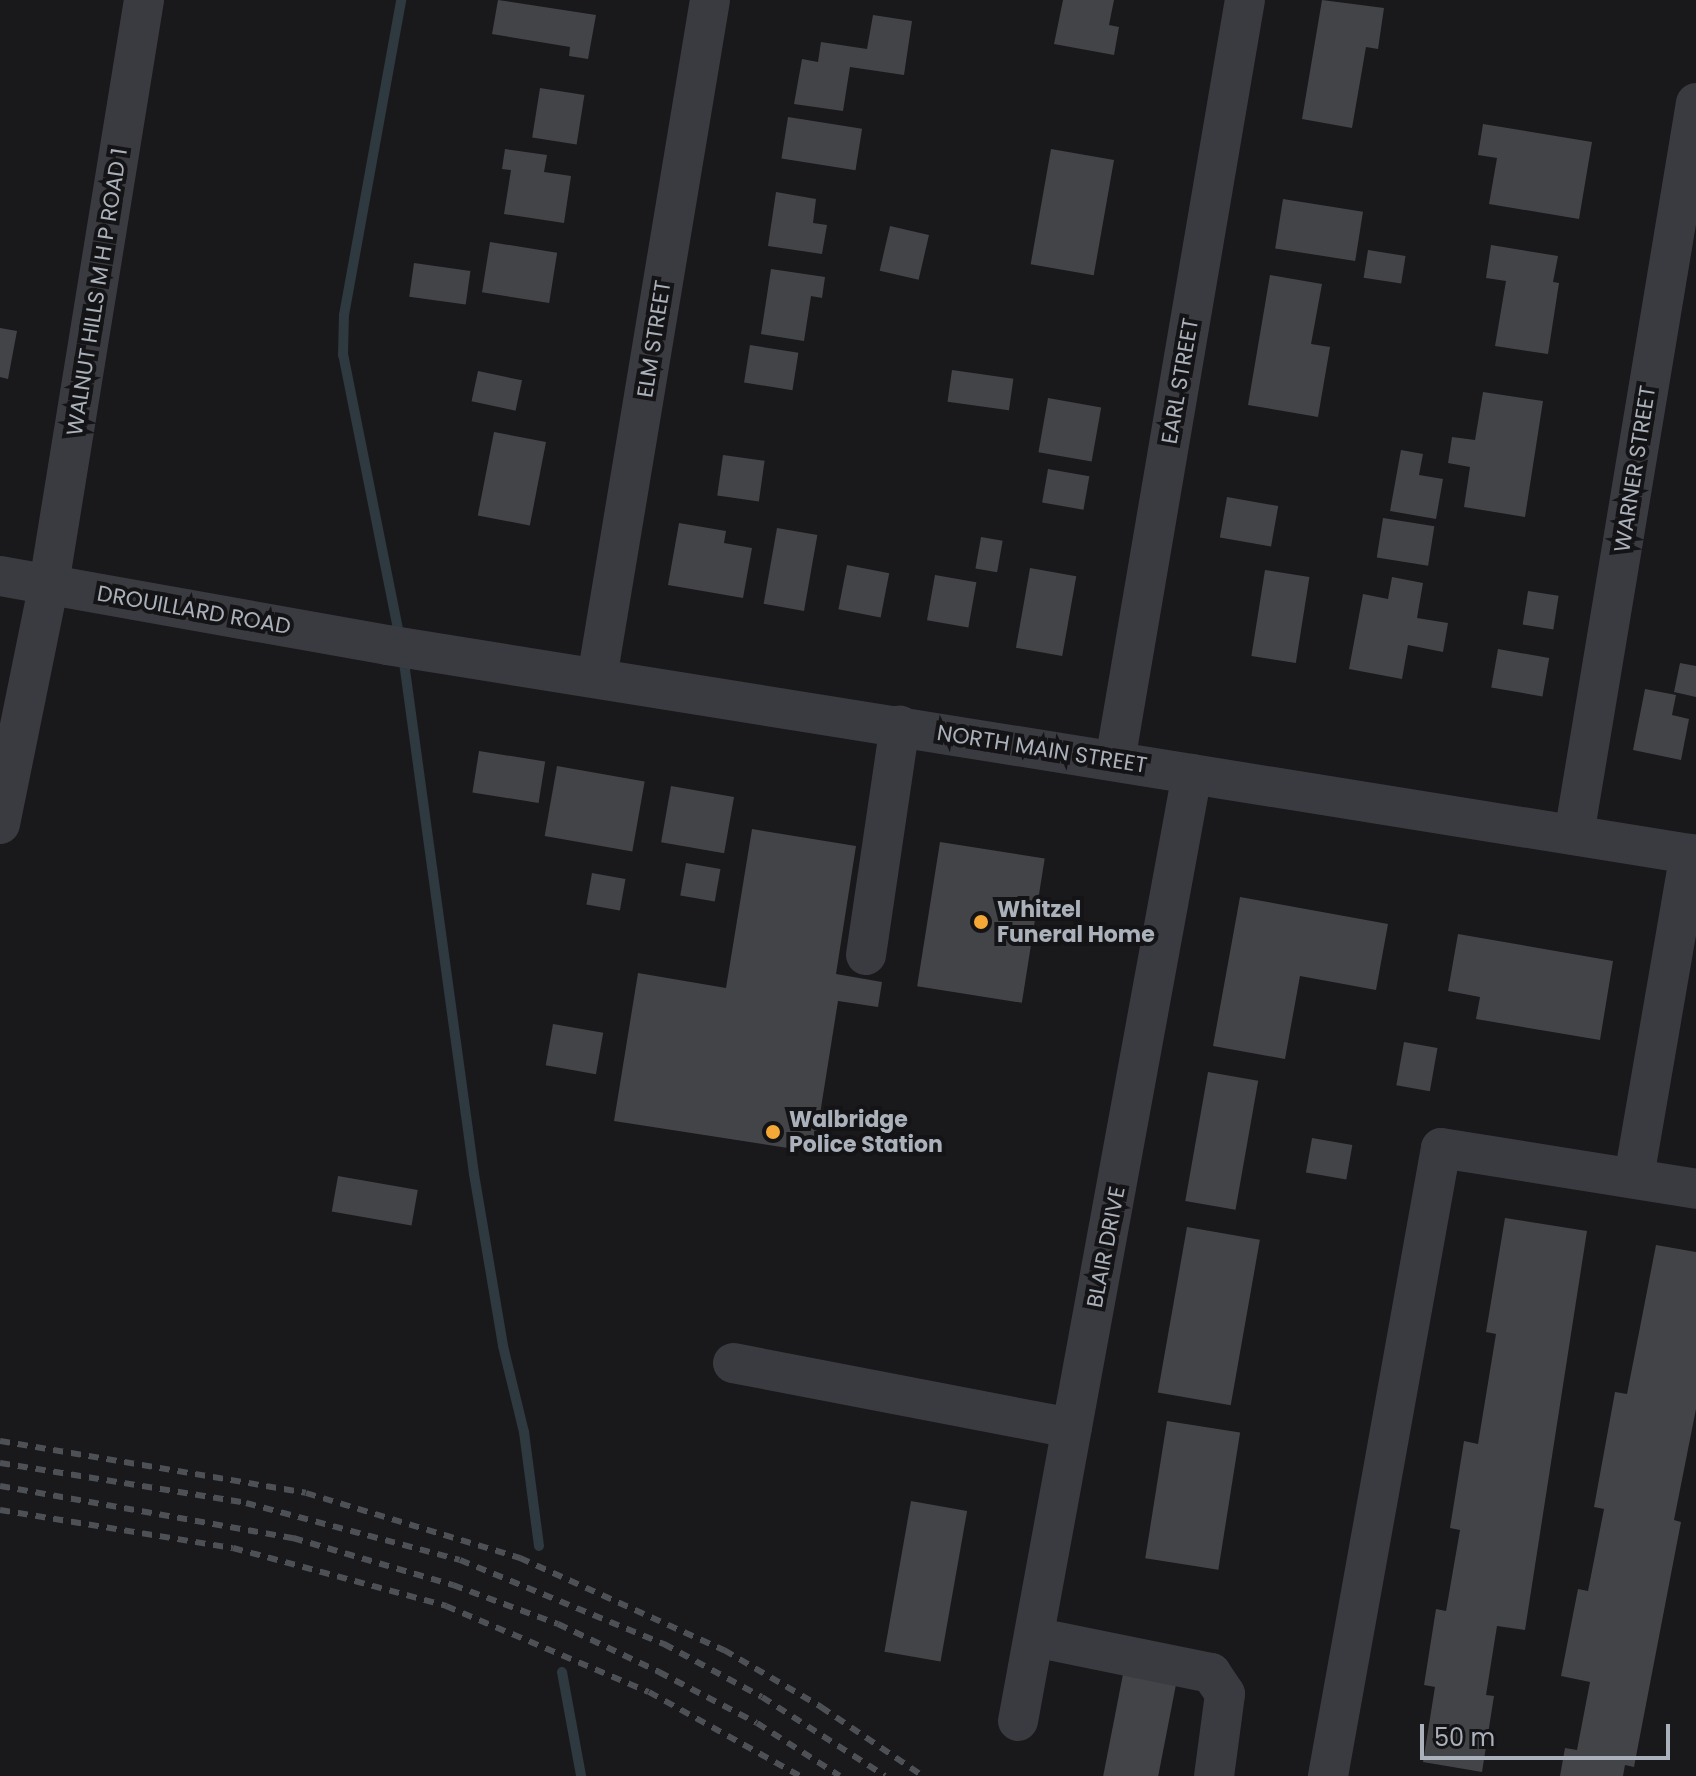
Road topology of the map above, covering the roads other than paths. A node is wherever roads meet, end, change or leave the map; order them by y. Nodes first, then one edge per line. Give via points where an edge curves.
1 (144, 0) edge
2 (710, 0) edge
3 (1245, 0) edge
4 (1696, 103) edge
5 (0, 576) edge
6 (49, 584) junction
7 (387, 645) joint
8 (597, 678) junction
9 (900, 726) junction
10 (1115, 761) junction
11 (1192, 774) junction
12 (0, 824) edge
13 (1574, 835) junction
14 (1693, 855) edge
15 (866, 955) dead end
16 (1634, 1177) junction
17 (1696, 1189) edge
18 (733, 1363) dead end
19 (1072, 1428) junction
20 (1034, 1637) junction
21 (1018, 1721) dead end
22 (1214, 1776) edge
23 (1328, 1776) edge

1 - 6 street, WALNUT HILLS M H P ROAD 1
2 - 8 street, ELM STREET
3 - 10 street, EARL STREET
4 - 13 street, WARNER STREET
5 - 6 street, DROUILLARD ROAD
6 - 7 street, DROUILLARD ROAD
6 - 12 street, WALNUT HILLS M H P ROAD 1
7 - 8 street, NORTH MAIN STREET
8 - 9 street, NORTH MAIN STREET
9 - 10 street, NORTH MAIN STREET
9 - 15 street
10 - 11 street, NORTH MAIN STREET
11 - 13 street, NORTH MAIN STREET
11 - 19 street, BLAIR DRIVE
13 - 14 street, NORTH MAIN STREET
14 - 16 street
16 - 17 street
16 - 23 street via 1441,1148
18 - 19 street
19 - 20 street, BLAIR DRIVE
20 - 21 street, BLAIR DRIVE
20 - 22 street via 1211,1673 1225,1694

